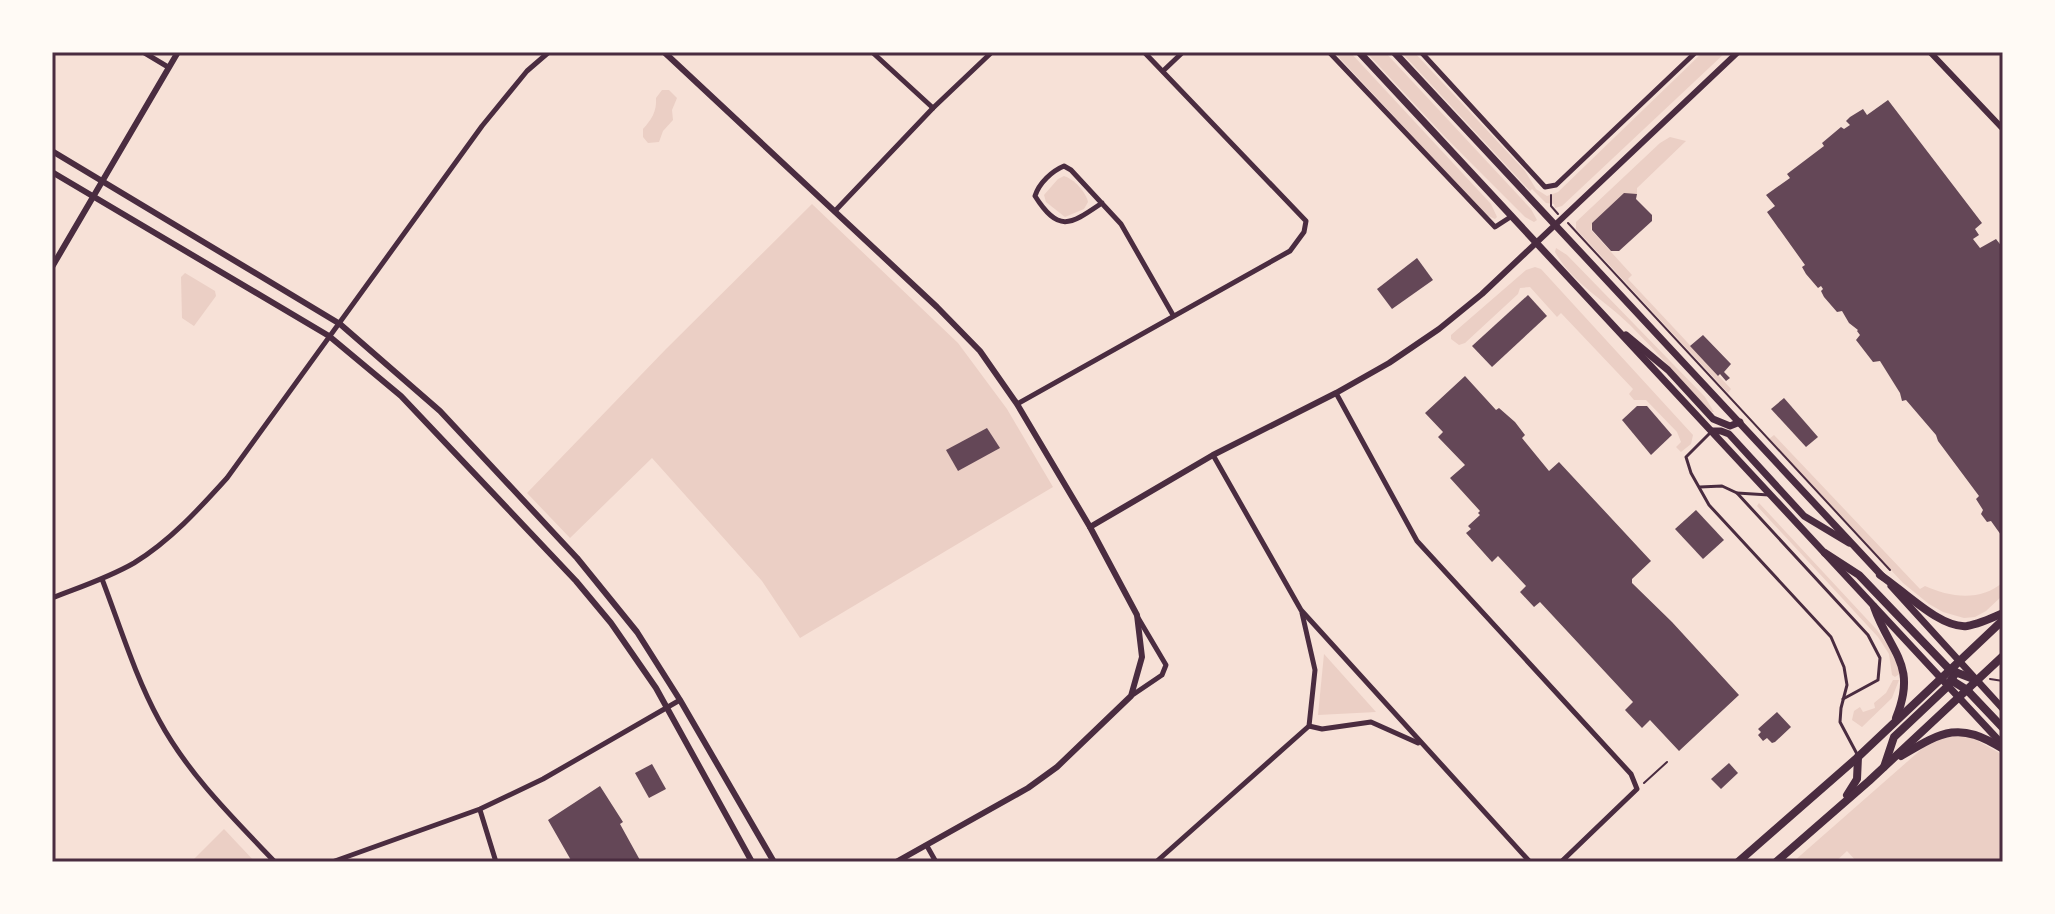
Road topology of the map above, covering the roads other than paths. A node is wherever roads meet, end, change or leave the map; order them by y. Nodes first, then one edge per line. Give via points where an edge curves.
1 (143, 52) edge
2 (178, 52) edge
3 (549, 52) edge
4 (664, 52) edge
5 (872, 52) edge
6 (992, 52) edge
7 (1144, 52) edge
8 (1183, 52) edge
9 (1329, 52) edge
10 (1359, 52) edge
11 (1394, 52) edge
12 (1421, 52) edge
13 (1696, 52) edge
14 (1738, 52) edge
15 (1930, 52) edge
16 (168, 67) junction
17 (1163, 71) junction
18 (933, 108) junction
19 (2003, 129) edge
20 (52, 151) edge
21 (52, 172) edge
22 (103, 180) junction
23 (94, 196) junction
24 (1102, 203) junction
25 (835, 211) junction
26 (1512, 216) junction
27 (1559, 221) junction
28 (1536, 243) junction
29 (52, 267) edge
30 (1600, 312) junction
31 (1173, 315) junction
32 (340, 324) junction
33 (329, 336) junction
34 (1336, 393) junction
35 (1017, 404) junction
36 (1740, 422) junction
37 (1712, 431) junction
38 (1213, 455) junction
39 (1699, 487) junction
40 (1737, 493) junction
41 (1772, 496) junction
42 (1090, 527) junction
43 (1854, 546) junction
44 (1825, 553) junction
45 (1880, 575) junction
46 (102, 579) junction
47 (52, 598) edge
48 (1874, 607) junction
49 (1301, 610) junction
50 (2003, 613) edge
51 (1137, 615) junction
52 (2003, 620) edge
53 (2003, 656) edge
54 (1959, 661) junction
55 (1952, 678) junction
56 (1941, 679) junction
57 (1976, 680) junction
58 (1967, 690) junction
59 (1131, 696) junction
60 (1959, 697) junction
61 (1843, 699) junction
62 (680, 700) junction
63 (667, 708) junction
64 (2003, 709) edge
65 (1894, 723) junction
66 (1309, 726) junction
67 (2003, 728) edge
68 (1421, 745) junction
69 (2003, 747) edge
70 (1858, 757) junction
71 (1884, 767) junction
72 (1837, 808) junction
73 (480, 809) junction
74 (927, 846) junction
75 (1752, 850) junction
76 (275, 862) edge
77 (332, 862) edge
78 (496, 862) edge
79 (752, 862) edge
80 (774, 862) edge
81 (896, 862) edge
82 (936, 862) edge
83 (1156, 862) edge
84 (1530, 862) edge
85 (1561, 862) edge
86 (1738, 862) edge
87 (1750, 862) edge
88 (1776, 862) edge

1 - 16 street
2 - 16 street
3 - 32 street via 482,126
4 - 25 street
5 - 18 street
6 - 18 street
7 - 17 street
8 - 17 street
9 - 26 street via 1495,227
10 - 26 main road
11 - 27 main road
12 - 13 street via 1548,186 1556,185
14 - 27 street
15 - 19 street
16 - 22 street
17 - 31 street via 1306,221 1290,251
18 - 25 street
20 - 22 street
21 - 23 street
22 - 23 street
22 - 32 street
23 - 29 street
23 - 33 street
24 - 24 street via 1064,166 1035,196 1065,224
24 - 31 street via 1121,224
25 - 35 street via 980,351
26 - 28 main road
27 - 28 street
27 - 36 main road
28 - 30 main road
28 - 34 street via 1439,329
30 - 36 main road via 1668,370 1713,419 1730,426
30 - 37 main road
31 - 35 street
32 - 33 street
32 - 62 street via 440,411 577,558 637,632
33 - 46 street via 203,506 173,535
33 - 63 street via 401,396 576,581 634,654
34 - 38 street
34 - 85 street via 1417,541 1631,774 1637,789
35 - 42 street
36 - 43 main road
37 - 39 lane via 1686,457
37 - 41 main road
37 - 43 main road via 1729,434 1804,516
38 - 42 street
38 - 49 street
39 - 40 lane via 1722,486
39 - 61 lane via 1709,505 1831,637 1846,675
40 - 41 lane
40 - 61 lane via 1873,642 1881,666 1878,680
41 - 44 main road
42 - 51 street
43 - 45 main road
44 - 48 main road
44 - 55 main road via 1859,575
45 - 50 main road via 1954,625 1967,626
45 - 54 main road
46 - 47 street
46 - 76 street via 139,677 168,735 201,781
48 - 56 main road
48 - 65 main road via 1904,673 1904,699
49 - 66 street via 1315,670
49 - 68 street
51 - 59 street via 1142,657
51 - 59 street via 1166,665 1162,675
52 - 54 main road
53 - 57 main road
54 - 55 main road
54 - 57 main road
55 - 56 main road
55 - 57 main road
55 - 58 main road
55 - 60 main road
55 - 71 main road via 1894,737
56 - 65 main road
57 - 58 main road
57 - 64 main road
58 - 60 main road
58 - 67 main road
59 - 74 street via 1057,767
60 - 69 main road
60 - 71 main road
61 - 70 lane via 1841,727
62 - 63 street
62 - 80 street
63 - 73 street
63 - 79 street
65 - 70 main road
66 - 68 street via 1371,722
66 - 83 street
68 - 84 street
69 - 71 main road via 1974,733 1955,731
70 - 72 main road via 1857,779
70 - 75 main road
71 - 72 main road
72 - 88 main road
73 - 77 street
73 - 78 street
74 - 81 street
74 - 82 street
75 - 86 main road
75 - 87 main road

